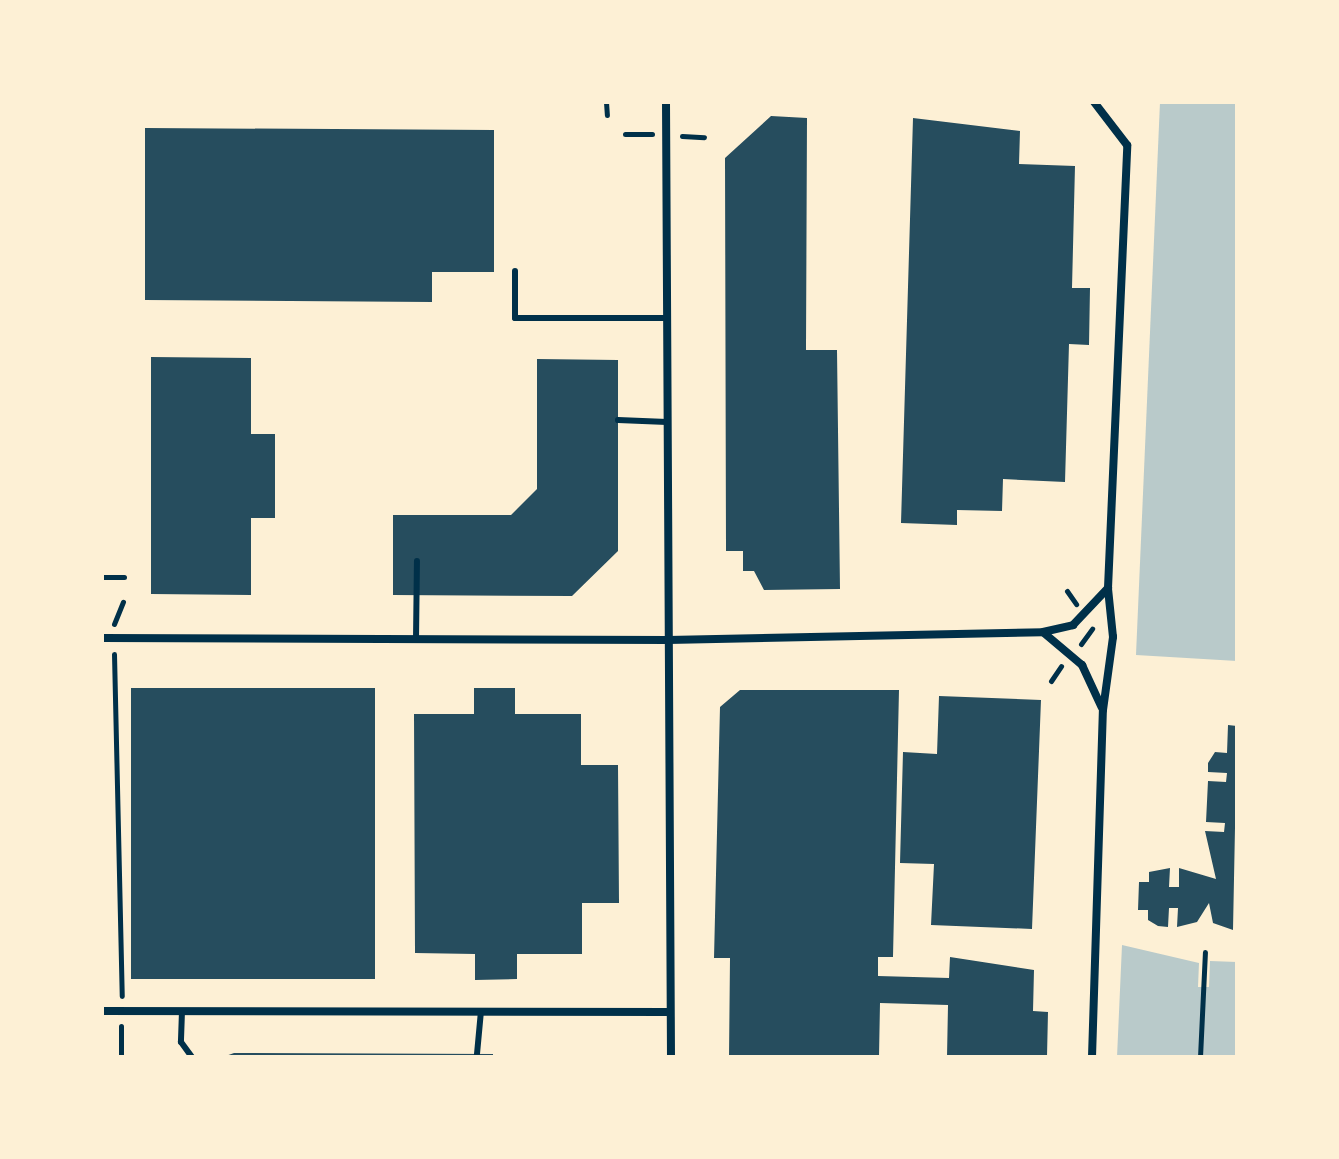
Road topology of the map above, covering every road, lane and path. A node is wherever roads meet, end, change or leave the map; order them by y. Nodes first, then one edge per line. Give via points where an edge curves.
1 (606, 102) edge
2 (666, 102) edge
3 (1094, 102) edge
4 (607, 115) dead end
5 (515, 271) dead end
6 (667, 318) junction
7 (618, 420) dead end
8 (667, 422) junction
9 (417, 561) dead end
10 (102, 577) edge
11 (124, 577) dead end
12 (1108, 588) junction
13 (123, 602) dead end
14 (114, 615) dead end
15 (1043, 632) junction
16 (102, 638) edge
17 (416, 639) junction
18 (668, 640) junction
19 (114, 660) dead end
20 (1103, 710) junction
21 (1205, 952) dead end
22 (102, 1011) edge
23 (121, 1011) junction
24 (182, 1011) junction
25 (481, 1011) junction
26 (669, 1012) junction
27 (477, 1054) dead end
28 (121, 1057) edge
29 (192, 1057) edge
30 (671, 1057) edge
31 (1092, 1057) edge
32 (1200, 1057) edge

1 - 4 path
2 - 6 street
3 - 12 street via 1127,145
5 - 6 lane via 515,318
6 - 8 street
7 - 8 lane
8 - 18 street
9 - 17 lane
10 - 11 path
12 - 15 street via 1091,613
12 - 20 street via 1112,653
13 - 14 path
15 - 18 street
15 - 20 street via 1082,665
16 - 17 street
17 - 18 street
18 - 26 street
19 - 23 path
20 - 31 street
21 - 32 path
22 - 23 street
23 - 24 street
23 - 28 path
24 - 25 street
24 - 29 lane via 181,1042
25 - 26 street
25 - 27 lane
26 - 30 street

